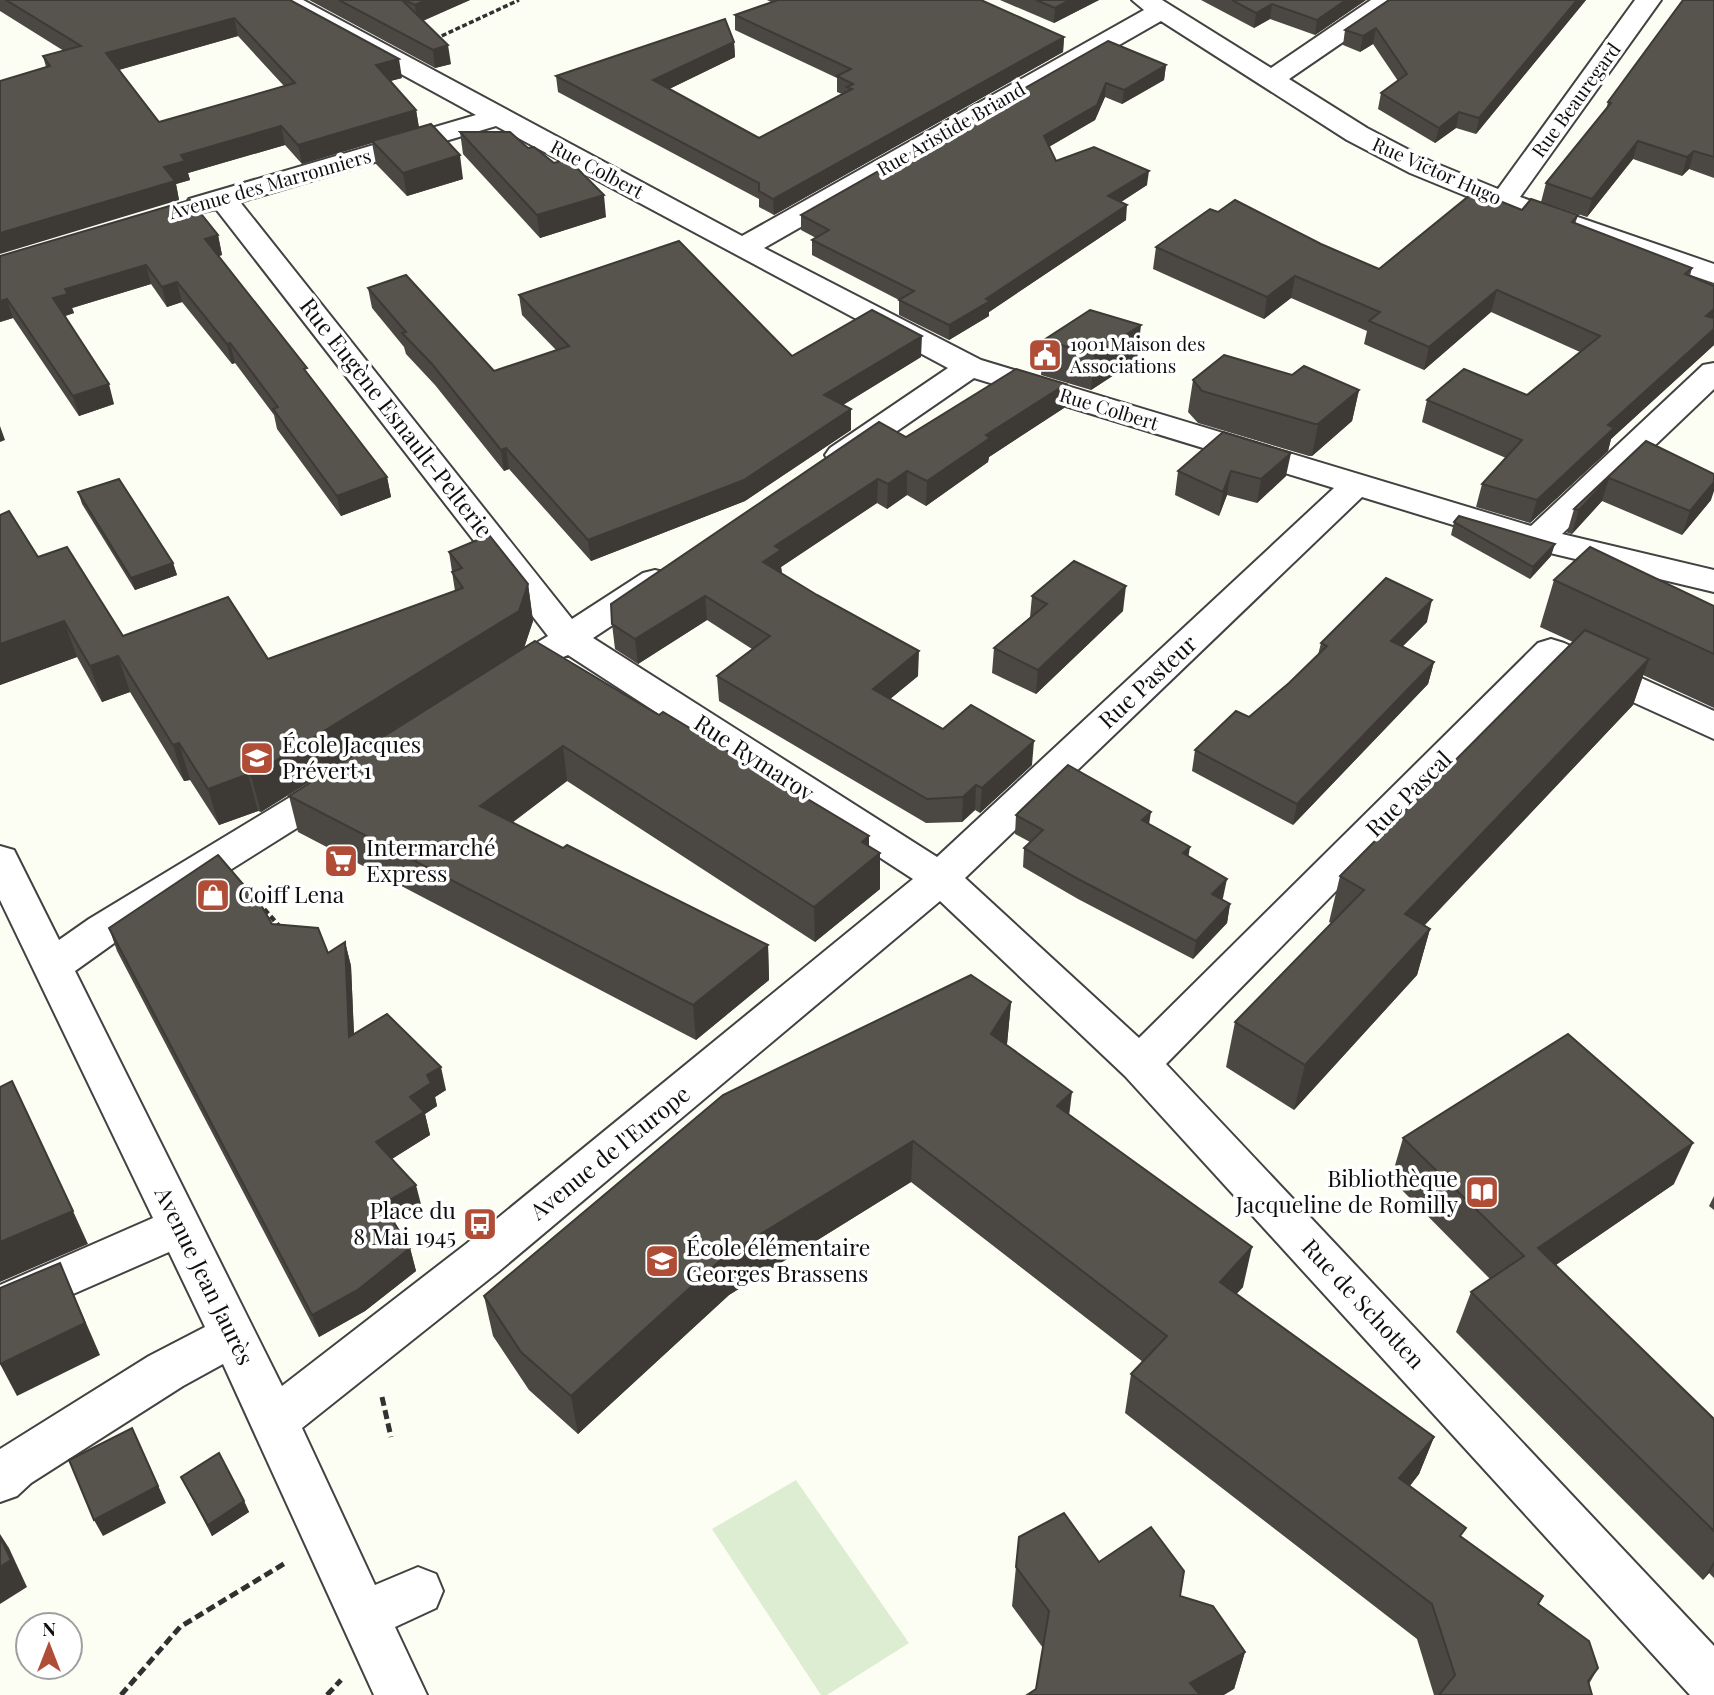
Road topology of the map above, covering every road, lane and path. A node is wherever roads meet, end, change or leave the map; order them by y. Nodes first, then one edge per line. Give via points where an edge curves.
1 (284, 0) edge
2 (519, 0) edge
3 (1388, 0) edge
4 (1648, 0) edge
5 (1154, 5) edge
6 (393, 59) junction
7 (1272, 79) junction
8 (499, 116) junction
9 (222, 198) junction
10 (1503, 201) junction
11 (170, 214) edge
12 (742, 248) junction
13 (1711, 267) edge
14 (970, 367) junction
15 (1714, 372) edge
16 (812, 475) edge
17 (1354, 484) junction
18 (1538, 539) junction
19 (685, 561) edge
20 (1714, 581) edge
21 (569, 639) junction
22 (518, 671) edge
23 (1714, 726) edge
24 (362, 770) edge
25 (221, 859) junction
26 (0, 860) edge
27 (940, 878) junction
28 (283, 930) edge
29 (53, 966) junction
30 (1140, 1064) junction
31 (180, 1227) junction
32 (0, 1306) edge
33 (233, 1335) junction
34 (275, 1421) junction
35 (0, 1480) edge
36 (327, 1538) junction
37 (418, 1591) dead end
38 (363, 1616) junction
39 (1714, 1683) edge
40 (121, 1695) edge
41 (401, 1695) edge

1 - 6 street, Rue Colbert
2 - 6 path
3 - 7 street
4 - 10 street, Rue Beauregard
5 - 7 street, Rue Victor Hugo
5 - 12 street, Rue Aristide Briand via 1077,46
6 - 8 street, Rue Colbert
7 - 10 street, Rue Victor Hugo via 1367,140
8 - 9 street, Avenue des Marronniers
8 - 12 street, Rue Colbert
9 - 11 street, Avenue des Marronniers
9 - 21 street, Rue Eugène Esnault-Pelterie
10 - 13 street, Rue Victor Hugo
12 - 14 street, Rue Colbert
14 - 16 street
14 - 17 street, Rue Colbert
15 - 18 street
17 - 18 street, Rue Colbert
17 - 27 street, Rue Pasteur
18 - 20 street, Rue Colbert
19 - 21 street
21 - 22 street
21 - 27 street, Rue Rymarov
23 - 30 street, Rue Pascal via 1551,651
24 - 25 street
25 - 28 path
25 - 29 street via 103,930
26 - 29 street, Avenue Jean Jaurès
27 - 30 street, Rue de Schotten
27 - 34 street, Avenue de l'Europe via 482,1258
29 - 31 street, Avenue Jean Jaurès
30 - 39 street, Rue de Schotten
31 - 32 street
31 - 33 street, Avenue Jean Jaurès
33 - 34 street, Avenue Jean Jaurès
33 - 35 street via 166,1371
34 - 36 street, Avenue Jean Jaurès
36 - 38 street, Avenue Jean Jaurès
36 - 40 path via 180,1627
37 - 38 street
38 - 41 street, Avenue Jean Jaurès

